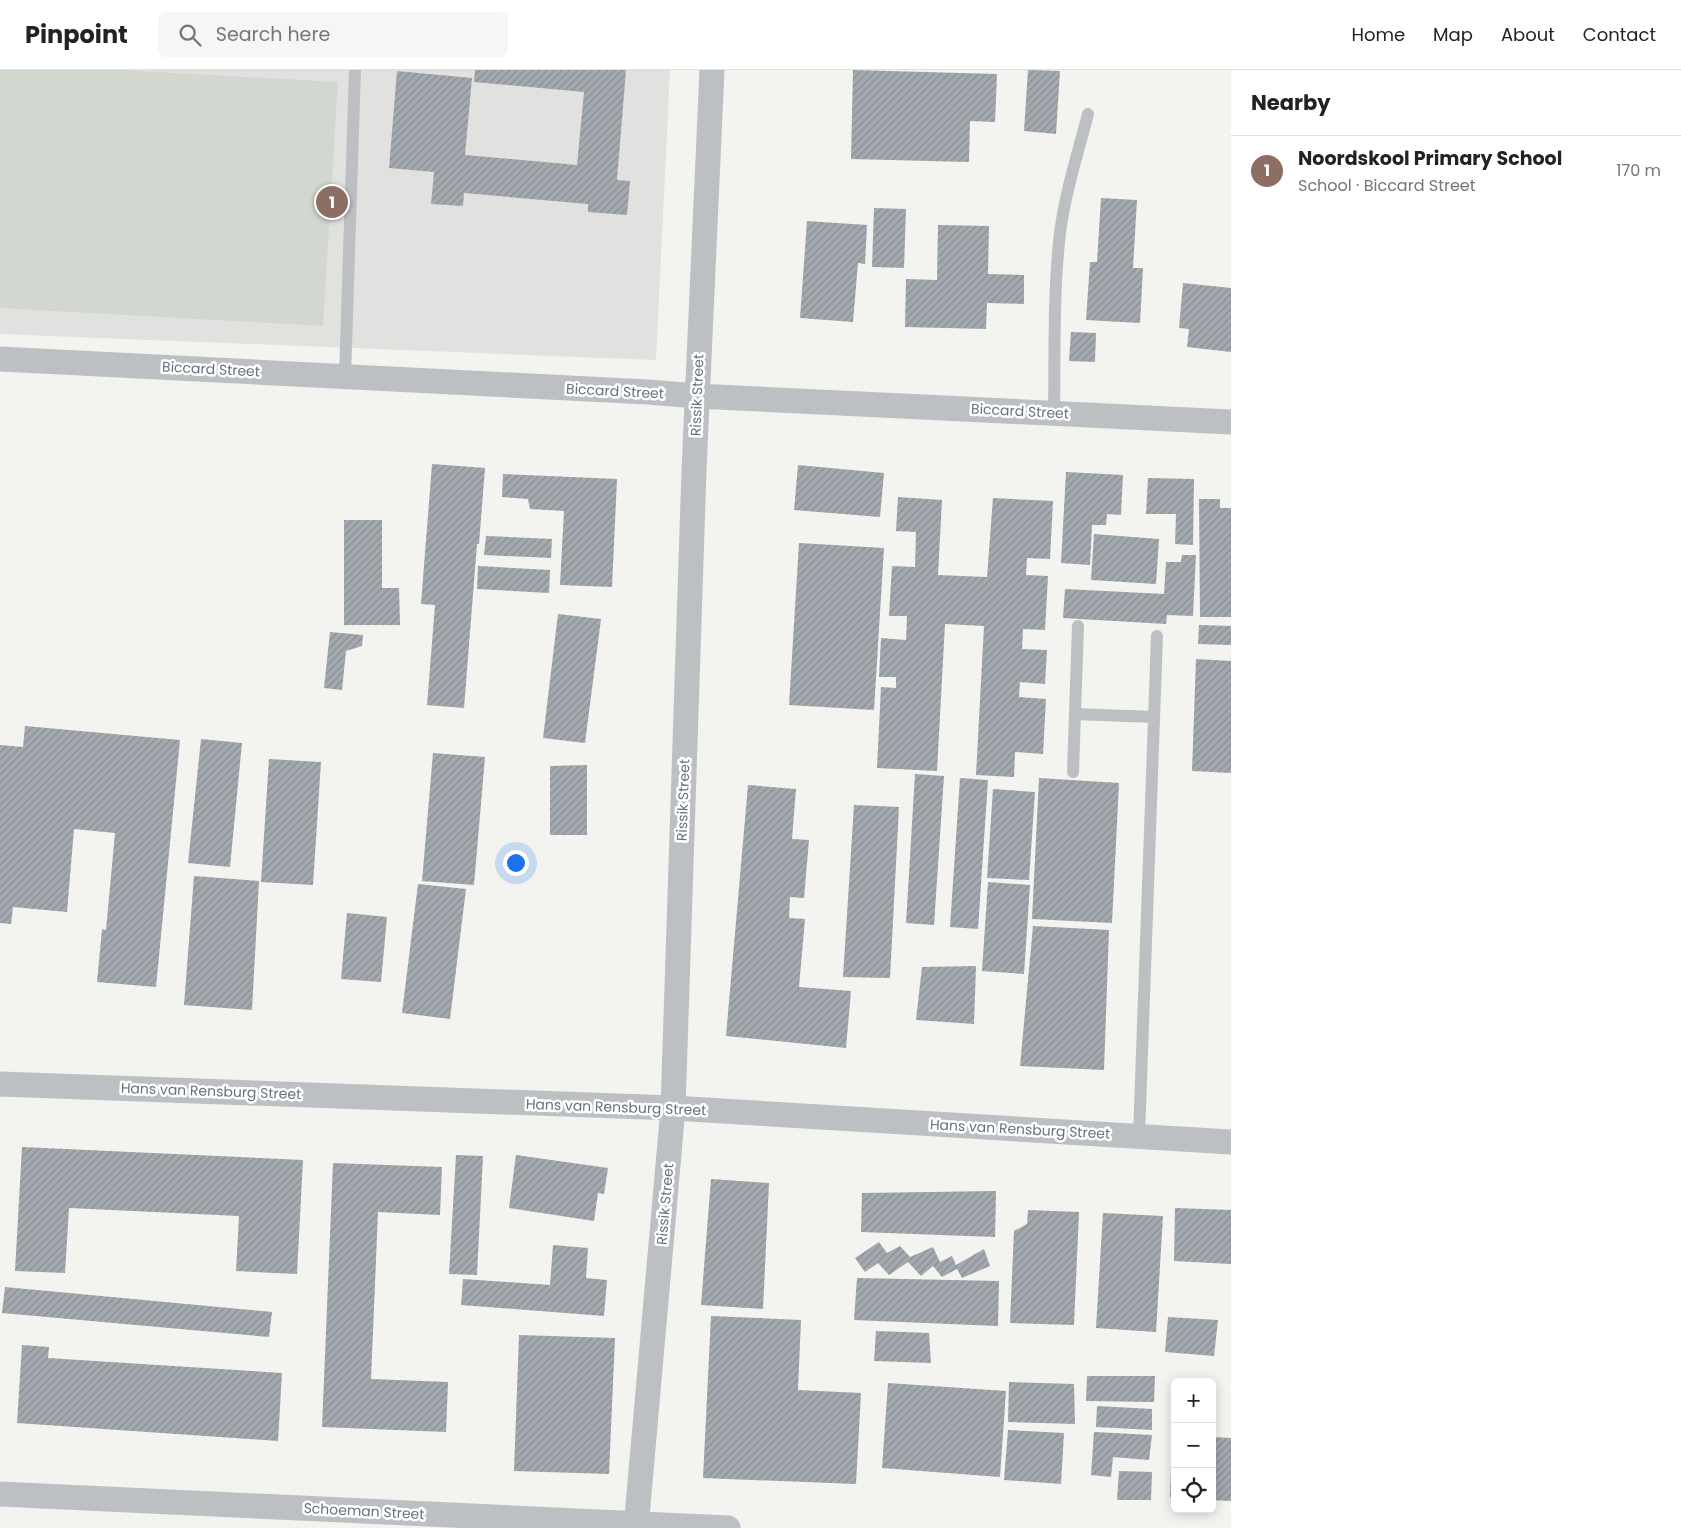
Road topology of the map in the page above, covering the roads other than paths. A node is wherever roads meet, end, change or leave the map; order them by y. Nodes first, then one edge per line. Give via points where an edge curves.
1 (355, 70) edge
2 (712, 70) edge
3 (1088, 114) dead end
4 (0, 359) edge
5 (345, 376) junction
6 (697, 396) junction
7 (1054, 413) junction
8 (1231, 422) edge
9 (1078, 626) dead end
10 (1157, 636) dead end
11 (1075, 714) junction
12 (1154, 717) junction
13 (1073, 772) dead end
14 (0, 1084) edge
15 (673, 1108) junction
16 (1139, 1136) junction
17 (1231, 1142) edge
18 (0, 1494) edge
19 (637, 1526) edge
20 (728, 1528) edge

1 - 5 lane
2 - 6 street, Rissik Street
3 - 7 lane via 1060,232 1056,276
4 - 5 street, Biccard Street
5 - 6 street, Biccard Street
6 - 7 street, Biccard Street
6 - 15 street, Rissik Street
7 - 8 street, Biccard Street
9 - 11 lane
10 - 12 lane
11 - 12 lane
11 - 13 lane
12 - 16 lane
14 - 15 street, Hans van Rensburg Street
15 - 16 street, Hans van Rensburg Street
15 - 19 street, Rissik Street
16 - 17 street, Hans van Rensburg Street
18 - 19 street, Schoeman Street
19 - 20 street, Schoeman Street

